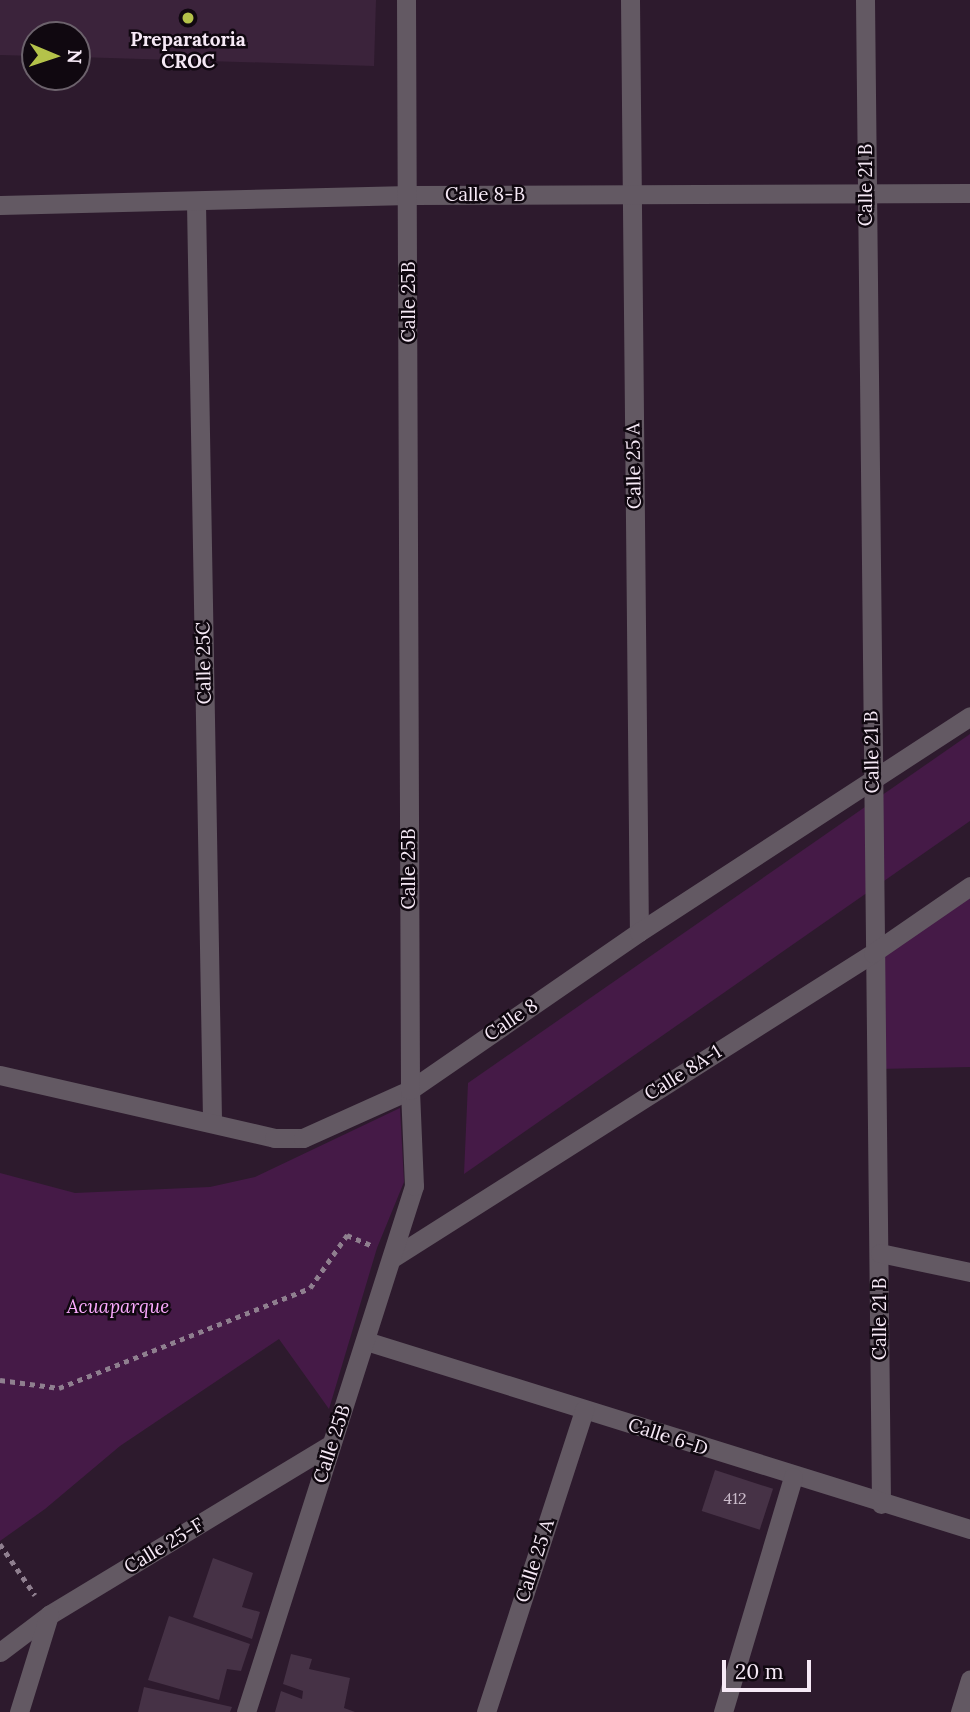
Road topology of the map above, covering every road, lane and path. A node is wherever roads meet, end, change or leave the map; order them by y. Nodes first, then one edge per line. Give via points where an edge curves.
1 (407, 0) edge
2 (630, 0) edge
3 (865, 0) edge
4 (970, 192) edge
5 (866, 193) junction
6 (409, 195) junction
7 (631, 195) junction
8 (197, 203) junction
9 (0, 205) edge
10 (970, 716) edge
11 (872, 777) junction
12 (970, 886) edge
13 (639, 932) junction
14 (873, 953) junction
15 (0, 1075) edge
16 (410, 1090) junction
17 (212, 1122) junction
18 (880, 1253) junction
19 (394, 1257) junction
20 (970, 1272) edge
21 (366, 1341) junction
22 (0, 1380) edge
23 (584, 1410) junction
24 (331, 1444) junction
25 (793, 1477) junction
26 (881, 1504) junction
27 (970, 1529) edge
28 (0, 1544) edge
29 (50, 1615) junction
30 (0, 1651) edge
31 (970, 1679) edge
32 (19, 1712) edge
33 (246, 1712) edge
34 (486, 1712) edge
35 (723, 1712) edge
36 (960, 1712) edge

1 - 6 street, Calle 25B
2 - 7 street, Calle 25 A
3 - 5 street, Calle 21 B
4 - 5 street, Calle 8-B
5 - 7 street, Calle 8-B
5 - 11 street, Calle 21 B
6 - 7 street, Calle 8-B
6 - 8 street, Calle 8-B
6 - 16 street, Calle 25B
7 - 13 street, Calle 25 A
8 - 9 street, Calle 8-B
8 - 17 street, Calle 25C
10 - 11 street, Calle 8
11 - 13 street, Calle 8
11 - 14 street, Calle 21 B
12 - 14 street, Calle 8A-1
13 - 16 street, Calle 8
14 - 18 street, Calle 21 B
14 - 19 street, Calle 8A-1
15 - 17 street, Calle 8
16 - 17 street, Calle 8 via 303,1138 274,1138
16 - 19 street, Calle 25B via 414,1185
18 - 20 street
18 - 26 street, Calle 21 B
19 - 21 street, Calle 25B
19 - 22 path via 347,1235 310,1288 59,1388
21 - 23 street, Calle 6-D
21 - 24 street, Calle 25B
23 - 25 street, Calle 6-D
23 - 34 street, Calle 25 A
24 - 29 street, Calle 25-F
24 - 33 street, Calle 25B
25 - 26 street, Calle 6-D
25 - 35 street
26 - 27 street, Calle 6-D
28 - 29 path
29 - 30 street, Calle 25-F
29 - 32 street
31 - 36 street

